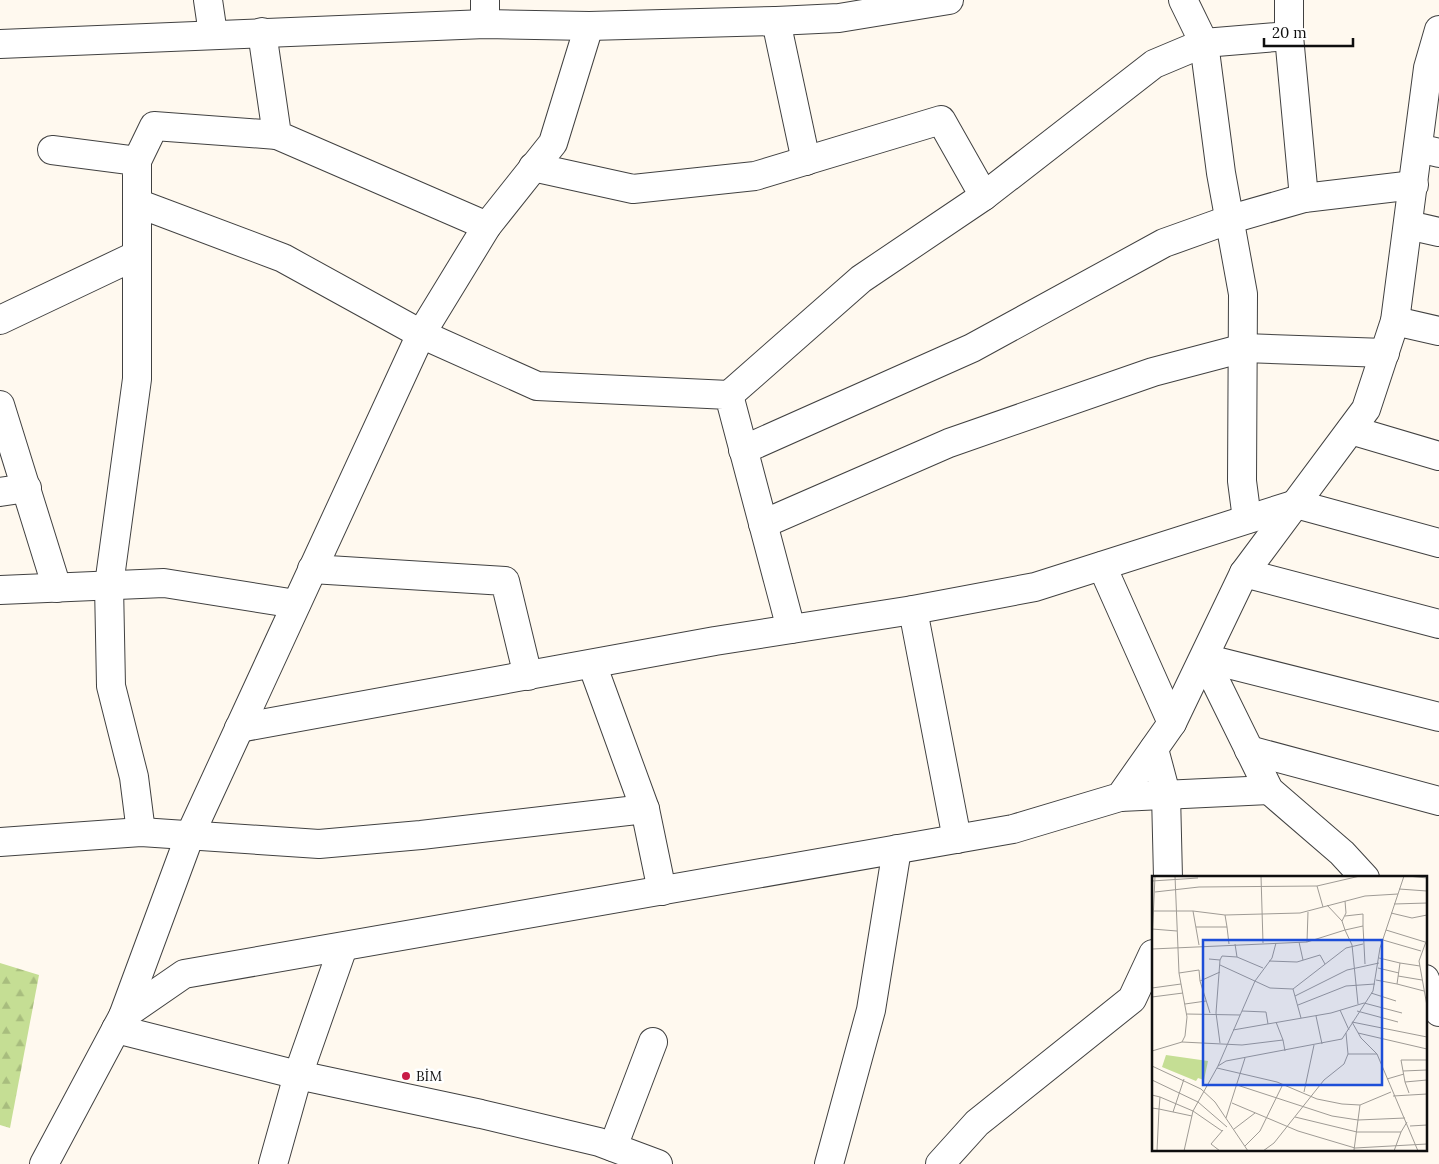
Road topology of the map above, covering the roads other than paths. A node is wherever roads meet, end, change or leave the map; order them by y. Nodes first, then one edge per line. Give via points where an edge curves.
1 (208, 0) edge
2 (949, 0) edge
3 (1184, 0) edge
4 (1289, 0) edge
5 (839, 9) edge
6 (485, 12) edge
7 (776, 21) junction
8 (589, 26) junction
9 (1439, 30) edge
10 (262, 32) junction
11 (213, 34) junction
12 (1290, 36) junction
13 (1204, 43) junction
14 (0, 44) edge
15 (277, 135) junction
16 (52, 150) dead end
17 (1429, 150) edge
18 (137, 161) junction
19 (806, 161) junction
20 (533, 167) junction
21 (1414, 184) junction
22 (984, 196) junction
23 (1304, 198) junction
24 (137, 203) junction
25 (1231, 219) junction
26 (1408, 225) junction
27 (487, 226) junction
28 (1439, 232) edge
29 (137, 255) junction
30 (0, 320) edge
31 (1395, 321) junction
32 (1439, 331) edge
33 (421, 334) junction
34 (1244, 348) junction
35 (1385, 353) junction
36 (728, 395) junction
37 (0, 406) edge
38 (1351, 430) junction
39 (743, 450) junction
40 (1439, 456) edge
41 (27, 488) junction
42 (0, 492) edge
43 (1296, 504) junction
44 (1247, 519) junction
45 (763, 524) junction
46 (1439, 543) edge
47 (1102, 566) junction
48 (312, 570) junction
49 (1244, 573) junction
50 (109, 585) junction
51 (57, 588) junction
52 (0, 590) edge
53 (296, 604) junction
54 (913, 610) junction
55 (1439, 624) edge
56 (791, 629) junction
57 (1204, 658) junction
58 (592, 664) junction
59 (528, 676) junction
60 (1439, 718) edge
61 (1172, 723) junction
62 (239, 728) junction
63 (1154, 749) junction
64 (1249, 750) junction
65 (1269, 790) junction
66 (1166, 794) junction
67 (1120, 797) junction
68 (1439, 801) edge
69 (644, 809) junction
70 (141, 832) junction
71 (190, 835) junction
72 (957, 839) junction
73 (0, 842) edge
74 (897, 849) junction
75 (1168, 876) edge
76 (1363, 876) edge
77 (662, 891) junction
78 (343, 947) junction
79 (1152, 956) edge
80 (1426, 981) edge
81 (1439, 1012) edge
82 (120, 1022) junction
83 (653, 1042) dead end
84 (298, 1075) junction
85 (613, 1147) junction
86 (646, 1162) edge
87 (44, 1164) edge
88 (273, 1164) edge
89 (829, 1164) edge
90 (940, 1164) edge

1 - 11 street
2 - 5 street
3 - 13 street
4 - 12 street
5 - 7 street
6 - 8 street
6 - 10 street
7 - 8 street
7 - 19 street
8 - 20 street via 553,143
9 - 17 street via 1428,68
10 - 11 street
10 - 15 street
11 - 14 street
12 - 13 street
12 - 23 street
13 - 22 street via 1154,64
13 - 25 street via 1221,173
15 - 18 street via 154,126
15 - 27 street
16 - 18 street
17 - 21 street
18 - 24 street
19 - 20 street via 755,176 632,189
19 - 22 street via 942,120
20 - 27 street
21 - 23 street
21 - 26 street
22 - 36 street via 861,279
23 - 25 street
24 - 29 street
24 - 33 street via 283,258
25 - 34 street via 1243,294
25 - 39 street via 1164,244 972,348
26 - 28 street
26 - 31 street
27 - 33 street
29 - 30 street
29 - 50 street via 137,380
31 - 32 street
31 - 35 street
33 - 36 street via 537,386
33 - 48 street
34 - 35 street
34 - 44 street via 1242,481
34 - 45 street via 1153,372 949,443
35 - 38 street via 1366,409
36 - 39 street
37 - 41 street
38 - 40 street
38 - 43 street
39 - 45 street
41 - 42 street
41 - 51 street
43 - 44 street
43 - 46 street
43 - 49 street
44 - 47 street
45 - 56 street
47 - 54 street via 1035,587
47 - 61 street
48 - 53 street
48 - 59 street via 505,581
49 - 55 street
49 - 57 street
50 - 51 street
50 - 53 street via 164,583
50 - 70 street via 111,686 134,777
51 - 52 street
53 - 62 street
54 - 56 street
54 - 72 street
56 - 58 street
57 - 60 street
57 - 61 street
57 - 64 street
58 - 59 street
58 - 69 street
59 - 62 street
61 - 63 street
62 - 71 street
63 - 66 street
63 - 67 street
64 - 65 street
64 - 68 street
65 - 66 street
65 - 76 street via 1342,853
66 - 67 street
66 - 75 street
67 - 72 street via 1014,829
69 - 71 street via 319,844
69 - 77 street
70 - 71 street
70 - 73 street
71 - 82 street
72 - 74 street
74 - 77 street
74 - 89 street via 871,1010
77 - 78 street
78 - 82 street via 184,974
78 - 84 street
79 - 90 street via 1132,999 977,1123
80 - 81 street
82 - 84 street
82 - 87 street
83 - 85 street
84 - 85 street via 481,1114
84 - 88 street
85 - 86 street

